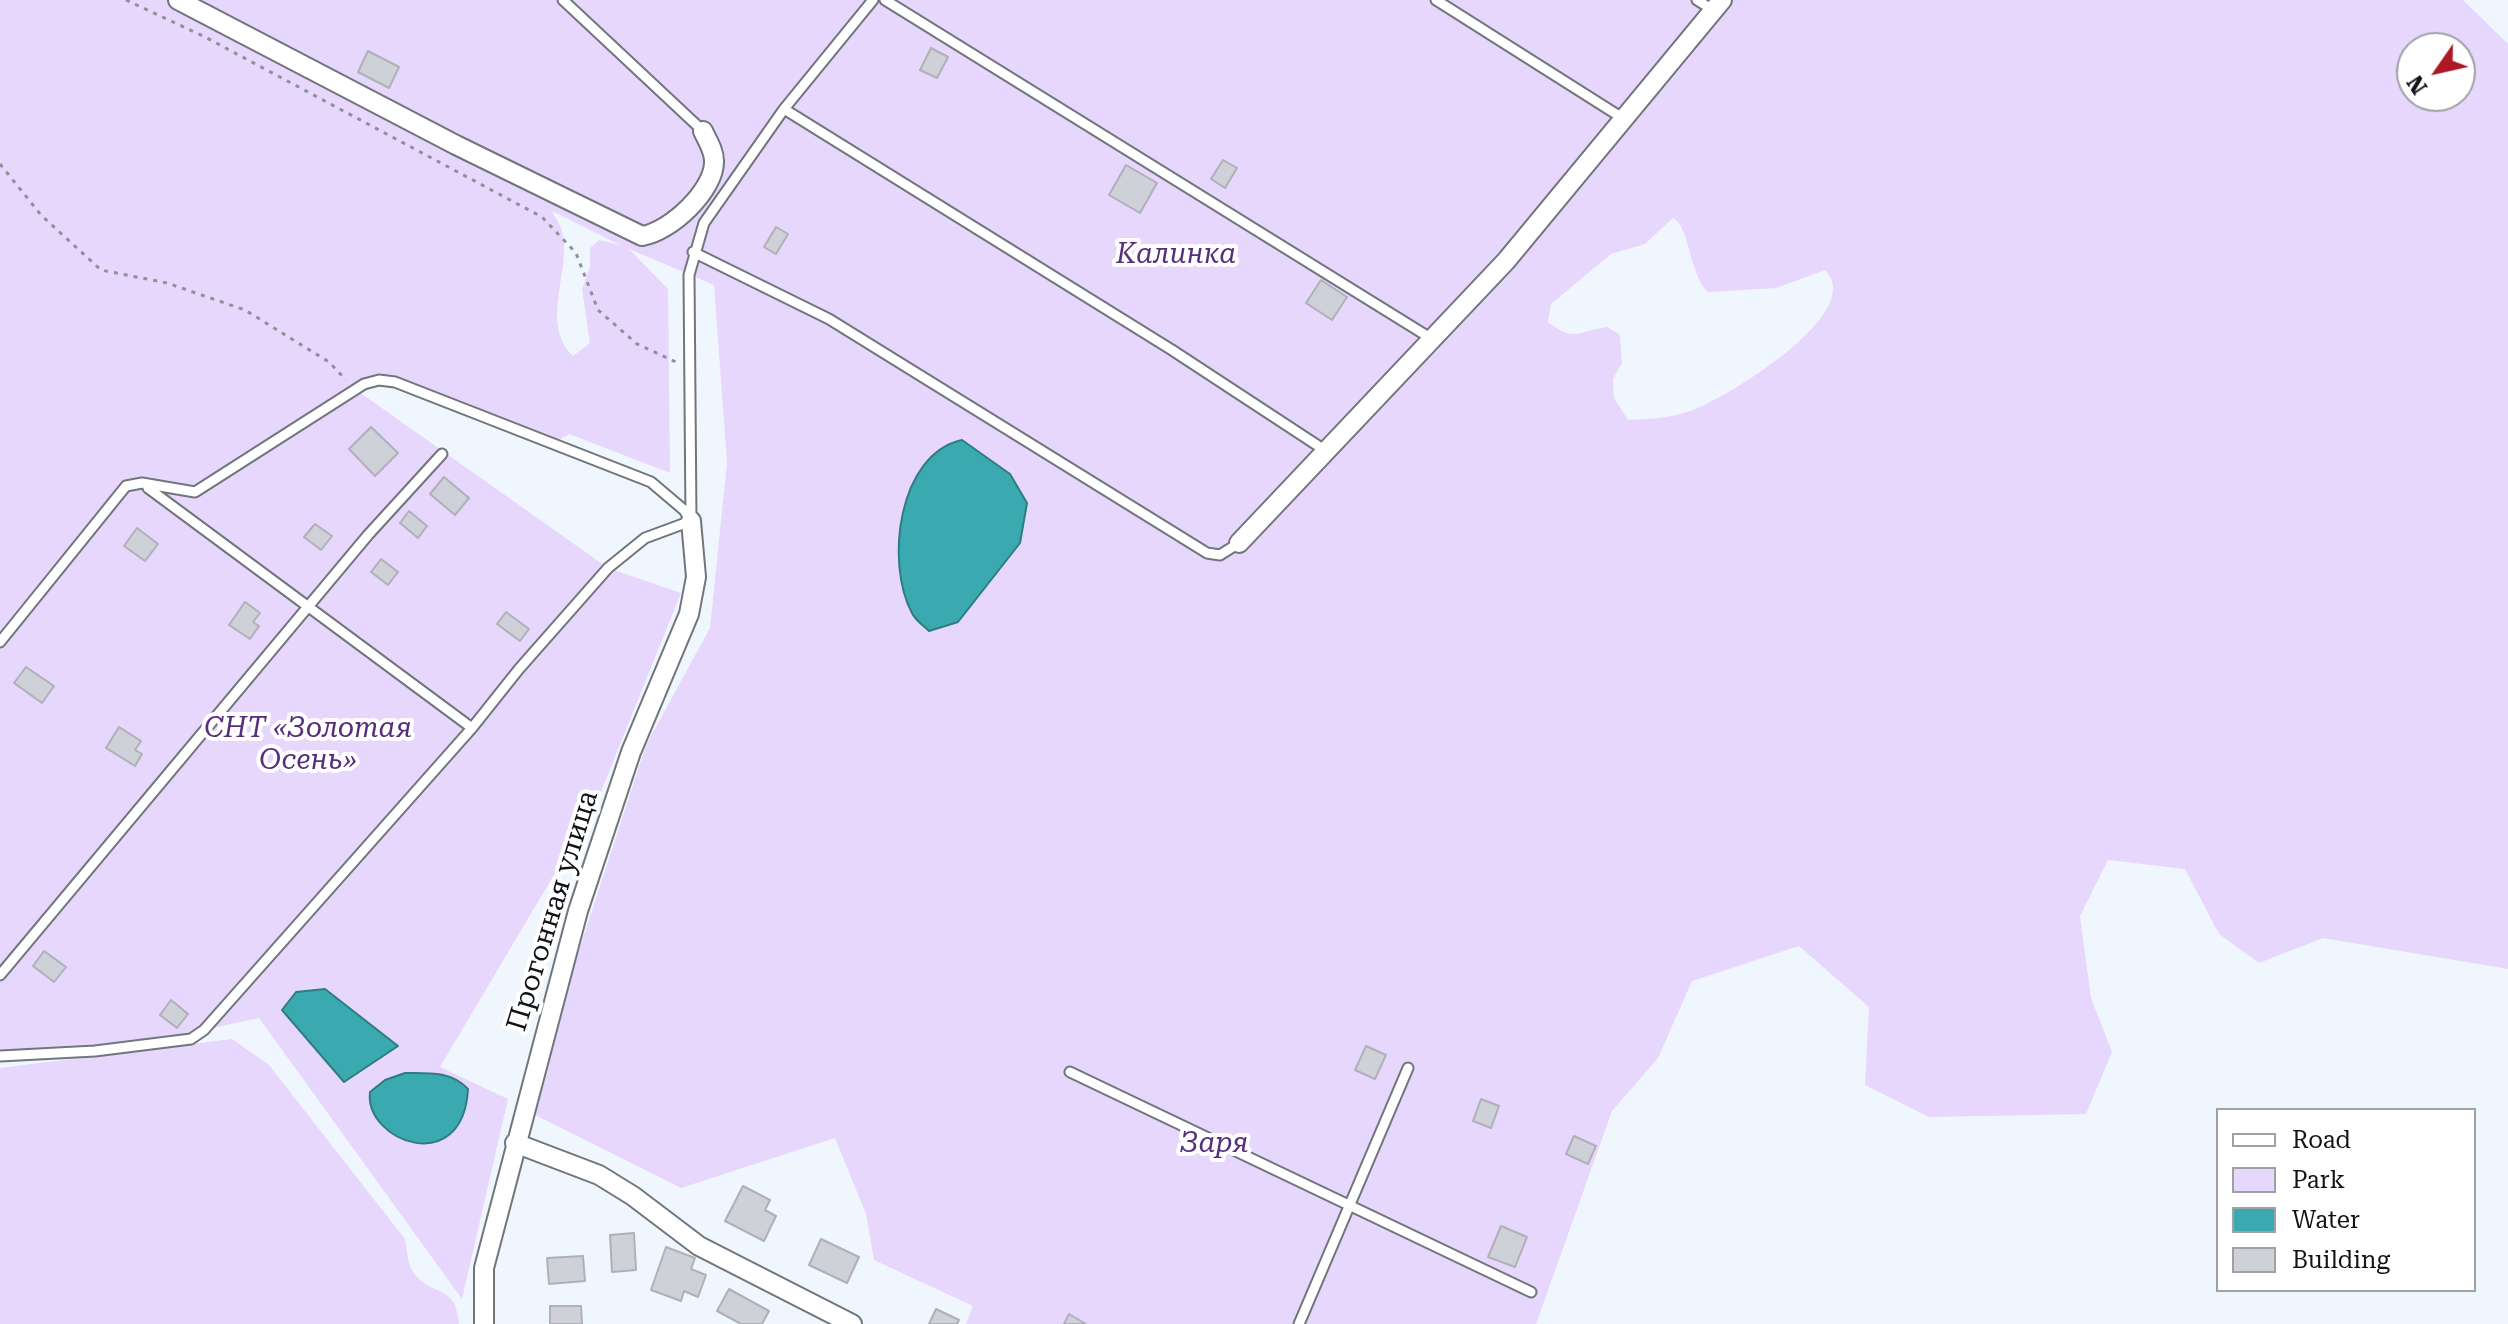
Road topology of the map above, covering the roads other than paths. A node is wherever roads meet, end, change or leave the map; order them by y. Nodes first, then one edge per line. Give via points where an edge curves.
1 (178, 0) edge
2 (563, 0) edge
3 (873, 0) edge
4 (885, 0) edge
5 (1436, 0) edge
6 (1711, 3) edge
7 (784, 109) junction
8 (1624, 119) junction
9 (703, 131) joint
10 (693, 252) junction
11 (1432, 339) junction
12 (1326, 451) junction
13 (442, 454) dead end
14 (142, 483) junction
15 (691, 521) junction
16 (1239, 543) joint
17 (308, 609) junction
18 (0, 642) edge
19 (472, 728) junction
20 (0, 975) edge
21 (0, 1056) edge
22 (1408, 1068) dead end
23 (1070, 1072) dead end
24 (515, 1143) junction
25 (1349, 1206) junction
26 (1531, 1292) dead end
27 (484, 1324) edge
28 (852, 1324) edge
29 (1299, 1324) edge

1 - 9 street via 642,236 677,221 710,177 714,163
2 - 9 lane
3 - 7 lane
4 - 11 lane
5 - 8 lane
6 - 8 street
7 - 10 lane via 704,223
7 - 12 lane
8 - 11 street via 1506,261
10 - 15 lane
10 - 16 lane via 829,319 1207,553 1220,555
11 - 12 street
12 - 16 street
13 - 17 lane
14 - 15 lane via 195,492 354,389 379,380 633,474 667,494
14 - 17 lane
14 - 18 lane via 126,486
15 - 19 lane via 645,538 608,568
15 - 24 street, Прогонная улица via 696,577 689,614 631,752 578,911
17 - 19 lane
17 - 20 lane
19 - 21 lane via 191,1039
22 - 25 lane
23 - 25 lane
24 - 27 street, Прогонная улица via 484,1268
24 - 28 street via 599,1175 699,1246
25 - 26 lane
25 - 29 lane

